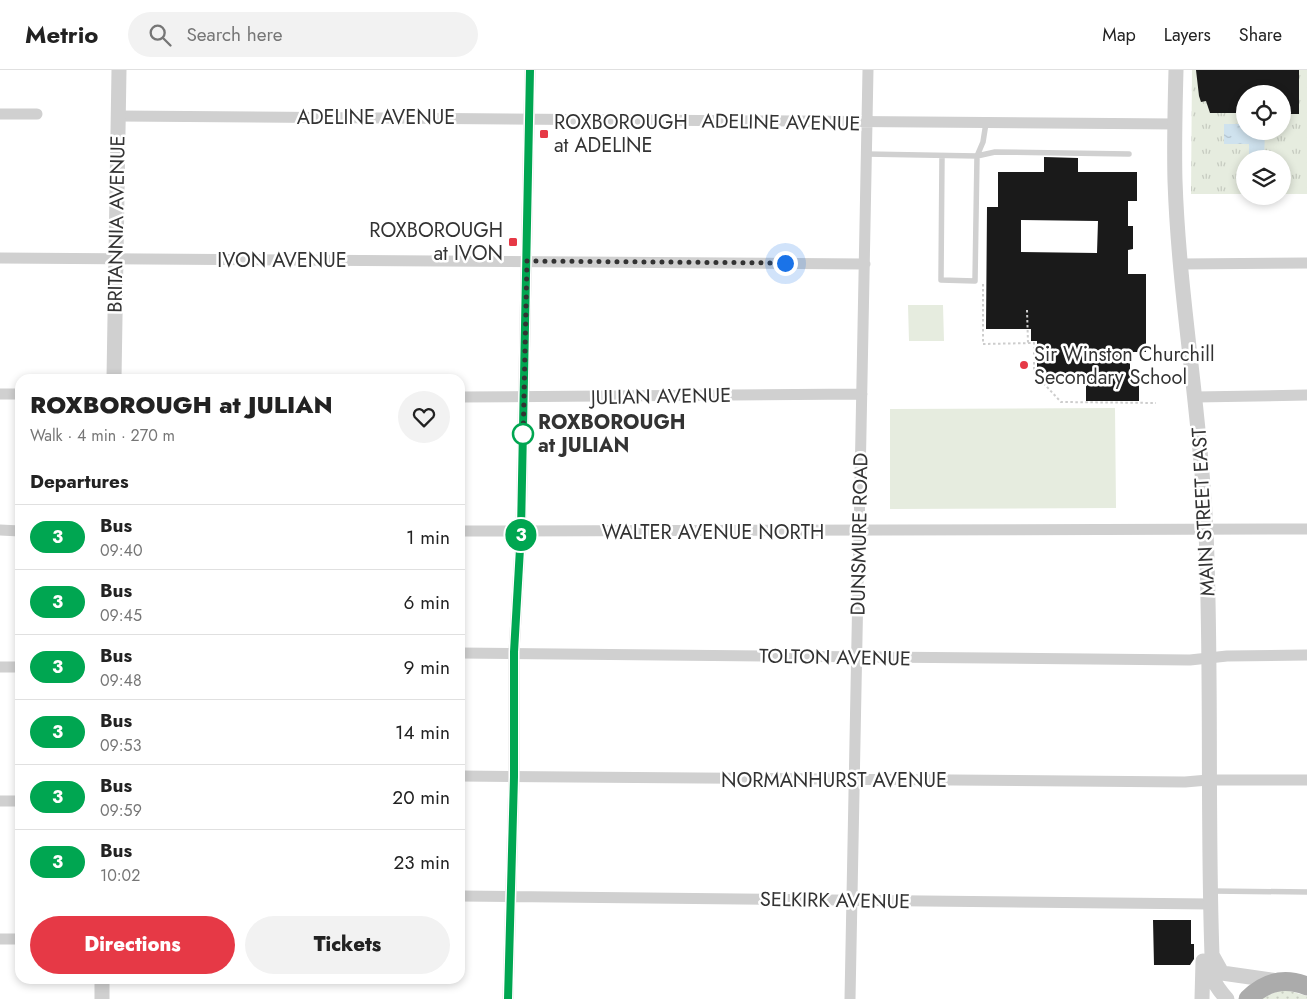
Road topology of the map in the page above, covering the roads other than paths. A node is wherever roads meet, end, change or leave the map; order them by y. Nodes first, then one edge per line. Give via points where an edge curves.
1 (119, 70) edge
2 (530, 70) edge
3 (868, 70) edge
4 (1176, 70) edge
5 (0, 114) edge
6 (37, 114) dead end
7 (118, 116) junction
8 (529, 119) junction
9 (866, 123) junction
10 (986, 123) junction
11 (1175, 124) junction
12 (866, 154) junction
13 (1128, 154) dead end
14 (942, 156) junction
15 (977, 156) junction
16 (0, 258) edge
17 (116, 259) junction
18 (527, 261) junction
19 (1307, 263) edge
20 (865, 264) junction
21 (1182, 264) junction
22 (114, 374) edge
23 (0, 394) edge
24 (15, 394) edge
25 (862, 394) junction
26 (1307, 396) edge
27 (465, 397) edge
28 (524, 397) junction
29 (1196, 397) junction
30 (1307, 529) edge
31 (0, 530) edge
32 (15, 530) edge
33 (1206, 530) junction
34 (465, 531) edge
35 (521, 531) junction
36 (858, 532) junction
37 (514, 652) junction
38 (465, 653) edge
39 (1307, 655) edge
40 (856, 658) junction
41 (1210, 658) junction
42 (0, 667) edge
43 (15, 667) edge
44 (465, 776) edge
45 (514, 777) junction
46 (854, 780) junction
47 (1208, 780) junction
48 (1307, 780) edge
49 (0, 801) edge
50 (15, 801) edge
51 (1307, 892) edge
52 (465, 896) edge
53 (511, 896) junction
54 (1210, 898) junction
55 (851, 900) junction
56 (0, 939) edge
57 (15, 939) edge
58 (1211, 948) junction
59 (1278, 981) junction
60 (102, 984) edge
61 (1304, 984) edge
62 (102, 999) edge
63 (508, 999) edge
64 (850, 999) edge
65 (1202, 999) edge
66 (1227, 999) edge
67 (1248, 999) edge

1 - 7 street, BRITANNIA AVENUE
2 - 8 street
3 - 9 street, DUNSMURE ROAD
4 - 11 street, MAIN STREET EAST
5 - 6 street
7 - 8 street, ADELINE AVENUE
7 - 17 street, BRITANNIA AVENUE
8 - 9 street, ADELINE AVENUE
8 - 18 street
9 - 10 street, ADELINE AVENUE
9 - 12 street, DUNSMURE ROAD
10 - 11 street, ADELINE AVENUE
10 - 15 lane
11 - 21 street, MAIN STREET EAST via 1175,181
12 - 14 lane
12 - 20 street, DUNSMURE ROAD
13 - 15 lane via 995,152
14 - 15 lane
14 - 15 lane via 941,280 975,281
16 - 17 street, IVON AVENUE
17 - 18 street, IVON AVENUE
17 - 22 street, BRITANNIA AVENUE
18 - 20 street, IVON AVENUE
18 - 28 street
19 - 21 street
20 - 25 street, DUNSMURE ROAD
21 - 29 street, MAIN STREET EAST
23 - 24 street
25 - 28 street, JULIAN AVENUE
25 - 36 street, DUNSMURE ROAD
26 - 29 street
27 - 28 street, JULIAN AVENUE
28 - 35 street
29 - 33 street, MAIN STREET EAST
30 - 33 street, WALTER AVENUE NORTH
31 - 32 street
33 - 36 street, WALTER AVENUE NORTH
33 - 41 street, MAIN STREET EAST
34 - 35 street, WALTER AVENUE NORTH
35 - 36 street, WALTER AVENUE NORTH
35 - 37 street
36 - 40 street, DUNSMURE ROAD
37 - 38 street, TOLTON AVENUE
37 - 40 street, TOLTON AVENUE
37 - 45 street
39 - 41 street, TOLTON AVENUE
40 - 41 street, TOLTON AVENUE
40 - 46 street, DUNSMURE ROAD
41 - 47 street, MAIN STREET EAST
42 - 43 street
44 - 45 street, NORMANHURST AVENUE
45 - 46 street, NORMANHURST AVENUE
45 - 53 street
46 - 47 street, NORMANHURST AVENUE
46 - 55 street, DUNSMURE ROAD
47 - 48 street, NORMANHURST AVENUE
47 - 54 street, MAIN STREET EAST
49 - 50 street
51 - 54 lane
52 - 53 street, SELKIRK AVENUE
53 - 55 street, SELKIRK AVENUE
53 - 63 street
54 - 55 street, SELKIRK AVENUE
54 - 58 street, MAIN STREET EAST
55 - 64 street, DUNSMURE ROAD
56 - 57 street
58 - 59 street via 1222,973
58 - 65 street via 1202,964
58 - 66 street, MAIN STREET EAST via 1210,971
59 - 61 main road
59 - 67 main road via 1266,985
60 - 62 street

